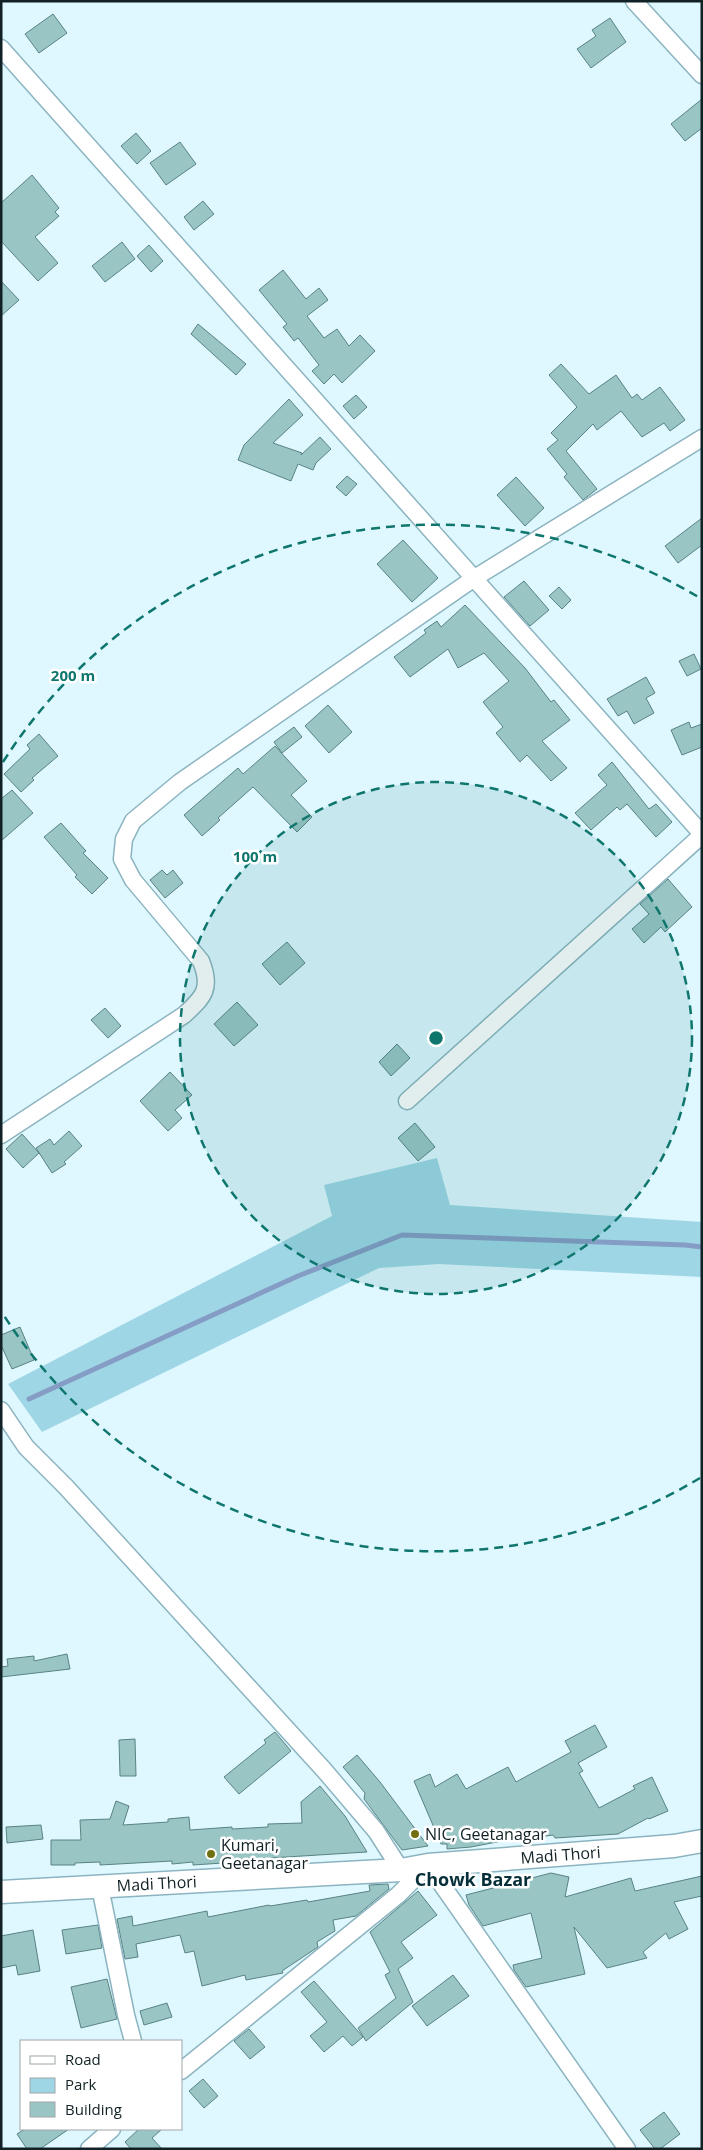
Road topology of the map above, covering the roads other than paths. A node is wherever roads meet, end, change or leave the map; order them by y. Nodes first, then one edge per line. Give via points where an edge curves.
1 (634, 1) edge
2 (1, 48) edge
3 (702, 75) edge
4 (702, 438) edge
5 (472, 578) junction
6 (702, 835) edge
7 (407, 1101) dead end
8 (1, 1135) edge
9 (1, 1410) edge
10 (702, 1842) edge
11 (428, 1865) junction
12 (401, 1870) junction
13 (100, 1887) junction
14 (1, 1892) edge
15 (133, 2040) edge
16 (182, 2070) edge
17 (111, 2130) edge
18 (89, 2149) edge
19 (627, 2149) edge

1 - 3 street
2 - 5 street
4 - 5 street
5 - 6 street
5 - 8 street via 180,782 133,821 124,839 122,859 133,880 201,961 207,976 205,988 199,1001 184,1015
6 - 7 street
9 - 12 street via 26,1448 324,1770 376,1831
10 - 11 main road, Madi Thori
11 - 12 main road, Madi Thori
11 - 16 street via 398,1895
11 - 19 street
12 - 13 main road, Madi Thori
13 - 14 main road, Madi Thori
13 - 15 street
17 - 18 street

